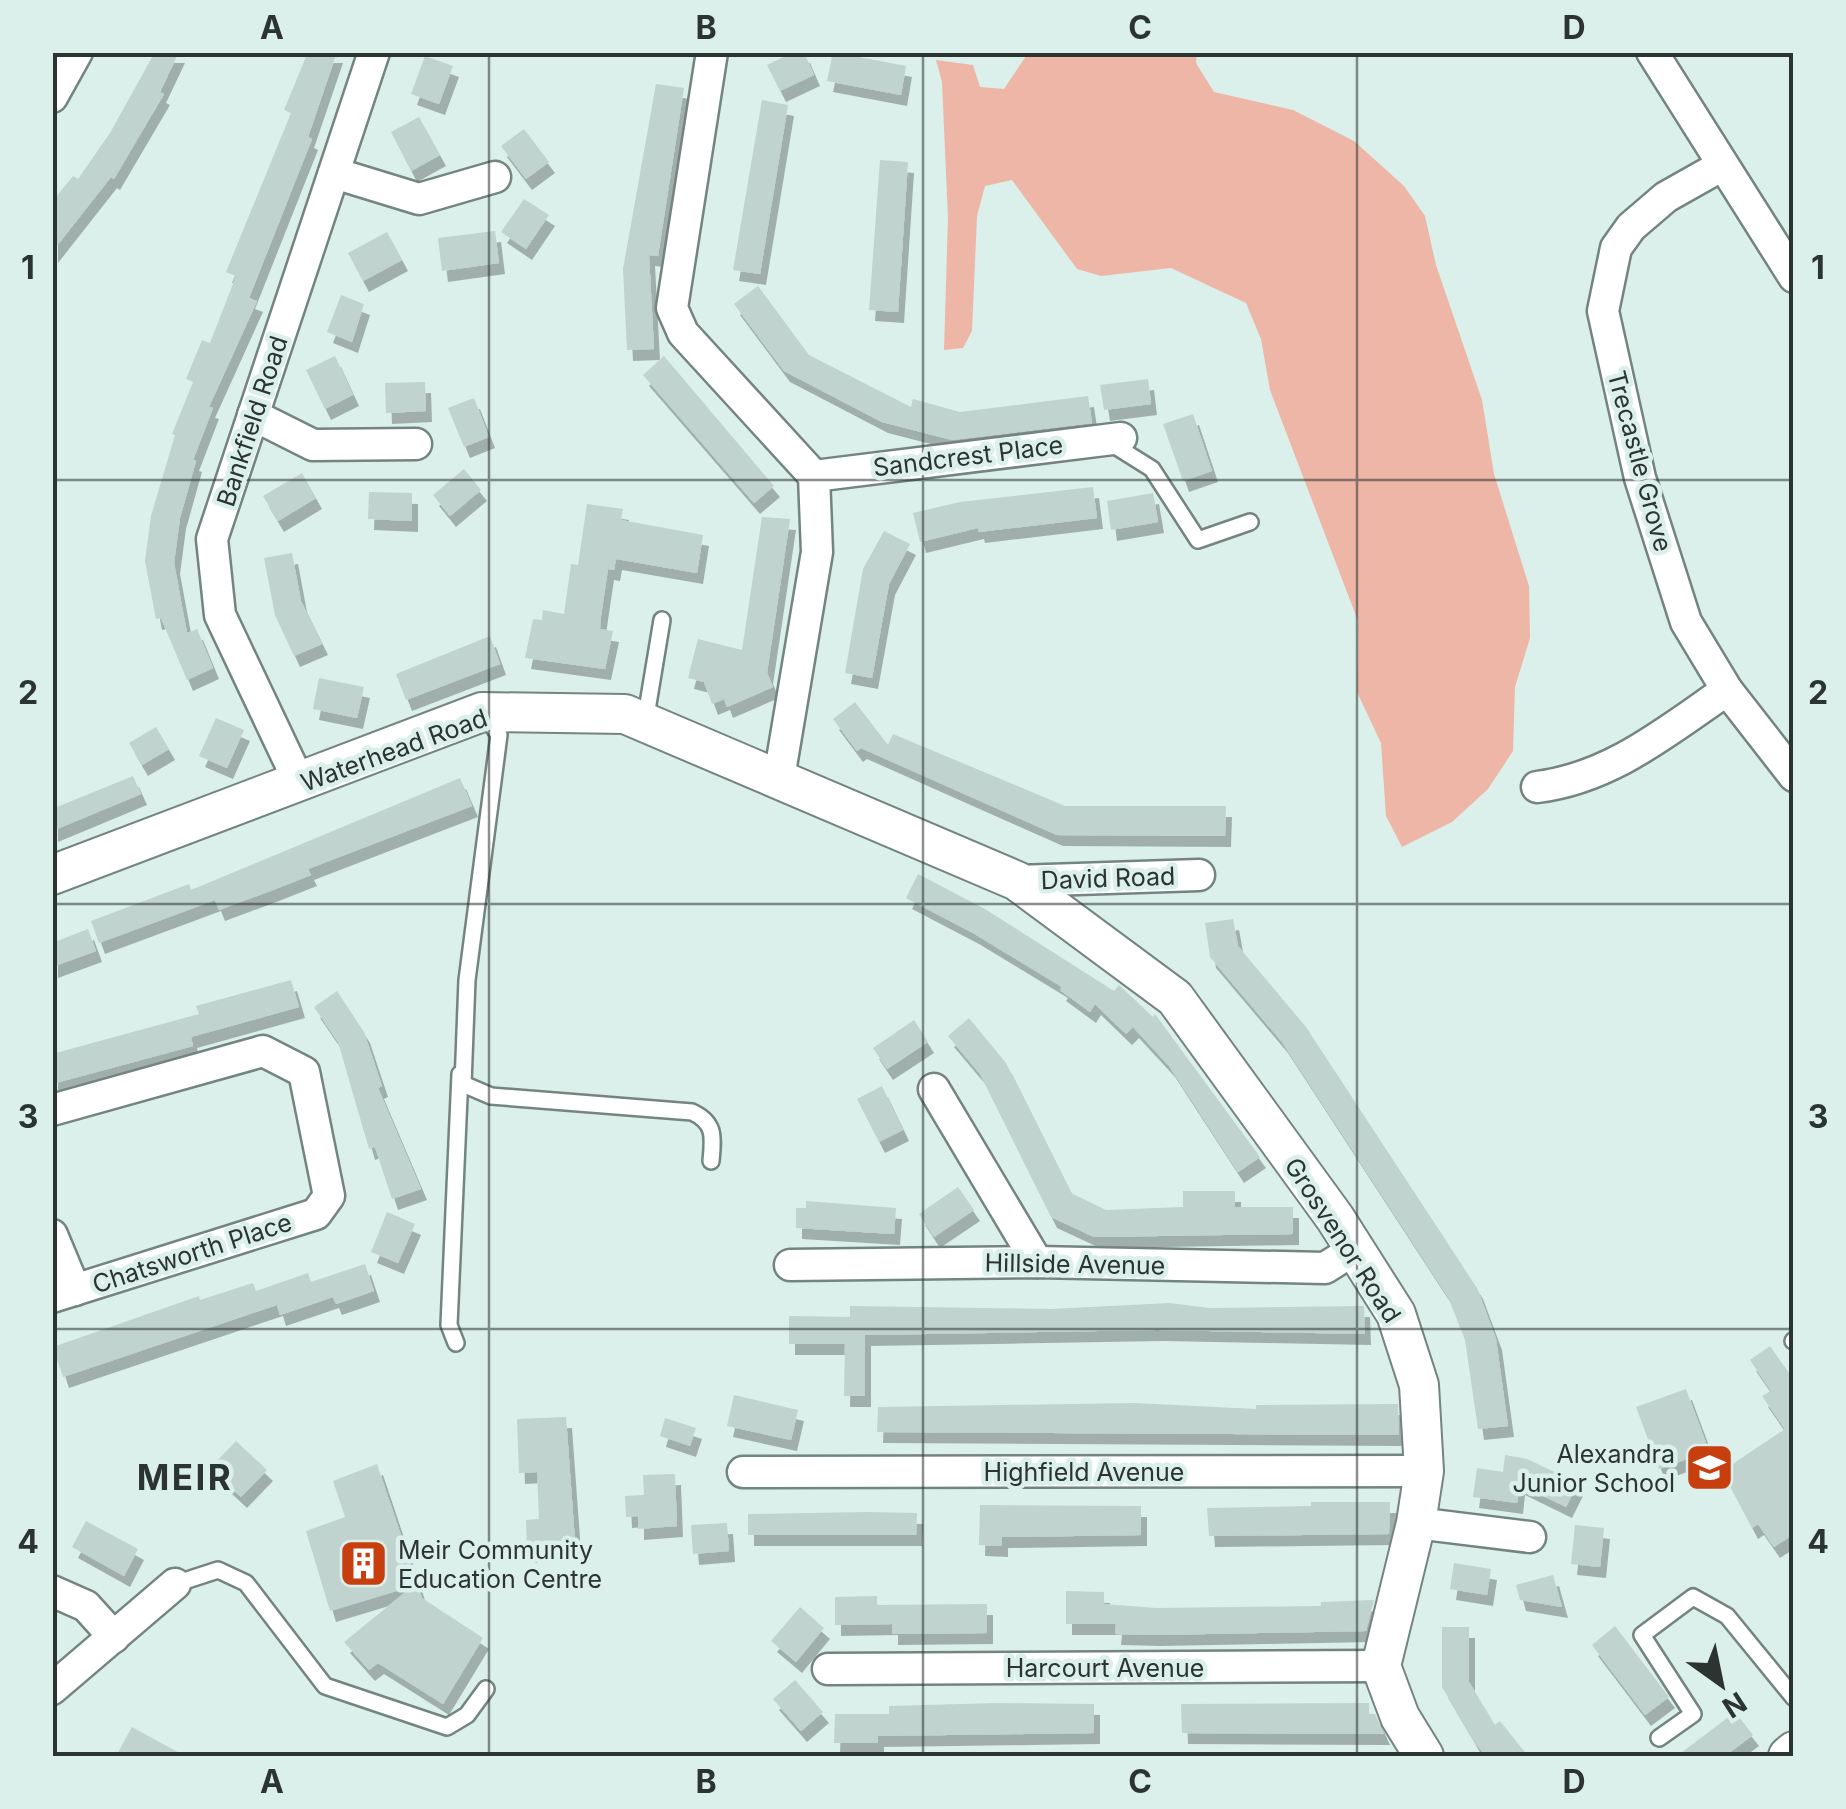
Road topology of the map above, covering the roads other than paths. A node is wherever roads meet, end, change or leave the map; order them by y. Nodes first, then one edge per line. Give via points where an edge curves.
1 (77, 52) edge
2 (374, 52) edge
3 (712, 52) edge
4 (1652, 52) edge
5 (52, 97) edge
6 (1721, 166) junction
7 (334, 172) junction
8 (495, 178) dead end
9 (1794, 277) edge
10 (253, 415) junction
11 (1113, 439) joint
12 (416, 444) dead end
13 (814, 476) junction
14 (1250, 522) dead end
15 (662, 620) dead end
16 (1727, 690) junction
17 (482, 712) junction
18 (645, 722) junction
19 (1794, 776) edge
20 (779, 778) junction
21 (300, 784) junction
22 (1537, 788) dead end
23 (52, 875) edge
24 (1199, 875) dead end
25 (1017, 881) junction
26 (460, 1070) junction
27 (934, 1089) dead end
28 (52, 1110) edge
29 (712, 1161) dead end
30 (52, 1236) edge
31 (1355, 1248) junction
32 (1038, 1262) junction
33 (790, 1264) dead end
34 (64, 1294) edge
35 (456, 1343) dead end
36 (1424, 1471) junction
37 (743, 1472) dead end
38 (1416, 1524) junction
39 (1530, 1537) dead end
40 (175, 1584) joint
41 (52, 1591) edge
42 (114, 1637) junction
43 (1381, 1666) junction
44 (828, 1668) dead end
45 (52, 1689) edge
46 (486, 1690) dead end
47 (1794, 1698) edge
48 (1660, 1738) dead end
49 (1794, 1752) edge
50 (1424, 1756) edge
51 (1788, 1756) edge

1 - 5 street
2 - 7 street, Bankfield Road
3 - 13 street via 672,308 683,333
4 - 6 street
6 - 9 street
6 - 16 street, Trecastle Grove via 1666,197 1631,227 1616,248 1603,311 1640,478 1686,622
7 - 8 street via 419,199
7 - 10 street, Bankfield Road
10 - 12 street via 313,445
10 - 21 street, Bankfield Road via 212,540 220,615
11 - 13 street, Sandcrest Place
11 - 14 lane via 1152,469 1198,540
13 - 20 street via 817,552
15 - 18 lane
16 - 19 street, Trecastle Grove
16 - 22 street via 1609,769
17 - 18 street, Waterhead Road via 625,714
17 - 21 street, Waterhead Road
17 - 26 lane via 499,736
18 - 20 street, Waterhead Road
20 - 25 street, Waterhead Road
21 - 23 street, Waterhead Road
24 - 25 street, David Road
25 - 31 street, Grosvenor Road via 1176,998
26 - 29 lane via 463,1084 492,1096 692,1112 713,1130
26 - 35 lane via 450,1325
27 - 32 street
28 - 34 street, Chatsworth Place via 263,1052 304,1072 329,1196 316,1214
30 - 34 street, Chatsworth Place
31 - 32 street, Hillside Avenue via 1325,1268
31 - 36 street, Grosvenor Road via 1396,1314 1411,1354
32 - 33 street, Hillside Avenue
36 - 37 street, Highfield Avenue
36 - 38 street, Grosvenor Road
38 - 39 street
38 - 43 street, Grosvenor Road
40 - 42 street
40 - 46 lane via 218,1570 246,1583 325,1686 446,1728 467,1716
41 - 42 street via 86,1606
42 - 45 street
43 - 44 street, Harcourt Avenue
43 - 50 street
47 - 48 lane via 1727,1616 1693,1597 1642,1634 1693,1714
49 - 51 street

